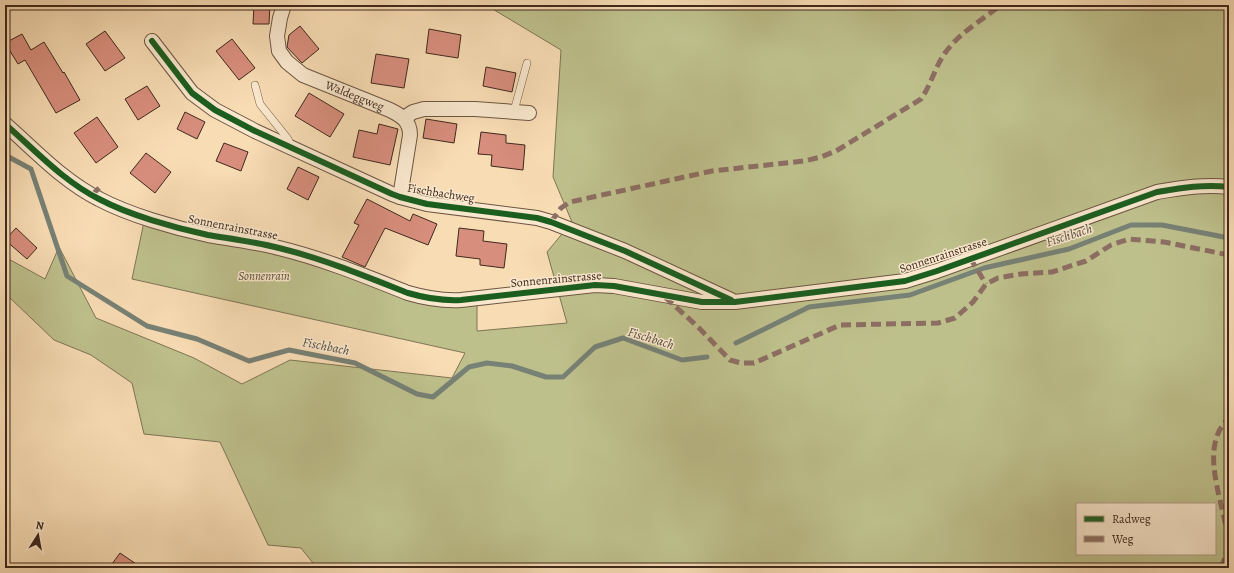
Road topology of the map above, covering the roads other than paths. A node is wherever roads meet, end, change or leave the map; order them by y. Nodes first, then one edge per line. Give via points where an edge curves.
1 (284, 5) edge
2 (152, 41) dead end
3 (526, 63) dead end
4 (255, 85) dead end
5 (514, 111) junction
6 (528, 113) dead end
7 (404, 118) junction
8 (5, 124) edge
9 (292, 148) junction
10 (1229, 187) edge
11 (400, 197) junction
12 (735, 302) junction

1 - 7 street, Waldeggweg via 277,36 279,51 287,62 303,75
2 - 9 street, Fischbachweg via 201,101
3 - 5 lane
4 - 9 lane via 260,104 288,139
5 - 6 street
5 - 7 street via 424,108
7 - 11 street via 409,125 410,135
8 - 12 street, Sonnenrainstrasse via 74,184 113,206 180,228 313,256 421,297 461,300 595,285 702,302
9 - 11 street, Fischbachweg
10 - 12 street, Sonnenrainstrasse via 1191,186 1157,192 905,281
11 - 12 street, Fischbachweg via 427,204 551,222 625,251

